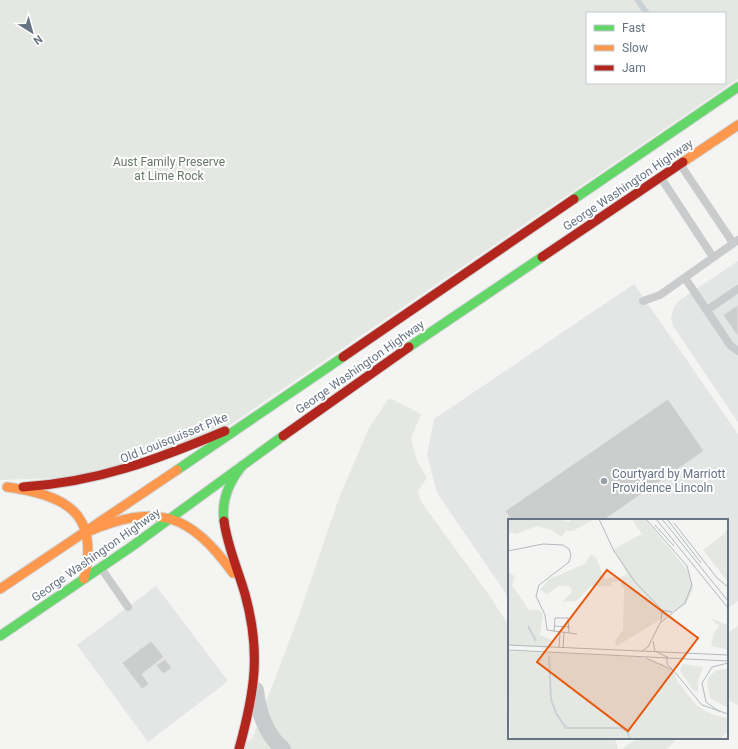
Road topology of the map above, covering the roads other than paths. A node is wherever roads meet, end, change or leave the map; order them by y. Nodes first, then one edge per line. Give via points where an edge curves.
1 (738, 87) edge
2 (738, 125) edge
3 (678, 160) junction
4 (658, 174) junction
5 (736, 241) edge
6 (713, 257) junction
7 (684, 278) junction
8 (737, 292) edge
9 (643, 301) dead end
10 (707, 310) junction
11 (738, 351) edge
12 (261, 415) junction
13 (242, 466) junction
14 (4, 486) edge
15 (171, 518) junction
16 (87, 532) junction
17 (101, 568) junction
18 (84, 579) junction
19 (0, 589) edge
20 (245, 593) junction
21 (128, 607) dead end
22 (0, 636) edge
23 (255, 680) junction
24 (239, 749) edge
25 (283, 749) edge

1 - 12 main road, George Washington Highway via 645,155 397,319
2 - 3 main road, George Washington Highway
3 - 4 main road, George Washington Highway
3 - 5 lane
4 - 6 lane
4 - 13 main road, George Washington Highway via 353,385
5 - 6 lane
6 - 7 lane
7 - 9 lane via 660,295
7 - 10 lane
8 - 10 lane
10 - 11 lane via 730,345
12 - 14 main road, Old Louisquisset Pike via 123,472 59,484
12 - 16 main road, George Washington Highway
13 - 15 main road, George Washington Highway
13 - 20 main road via 227,490 223,512 226,533
14 - 16 main road via 40,492 58,500 76,514
15 - 16 main road via 133,516
15 - 17 main road, George Washington Highway
15 - 20 main road via 191,527 206,540 230,569
16 - 18 main road via 89,558
16 - 19 main road, George Washington Highway
17 - 18 main road, George Washington Highway
17 - 21 lane
18 - 22 main road, George Washington Highway
20 - 23 main road via 253,631
23 - 24 main road via 250,711
23 - 25 street via 266,728

